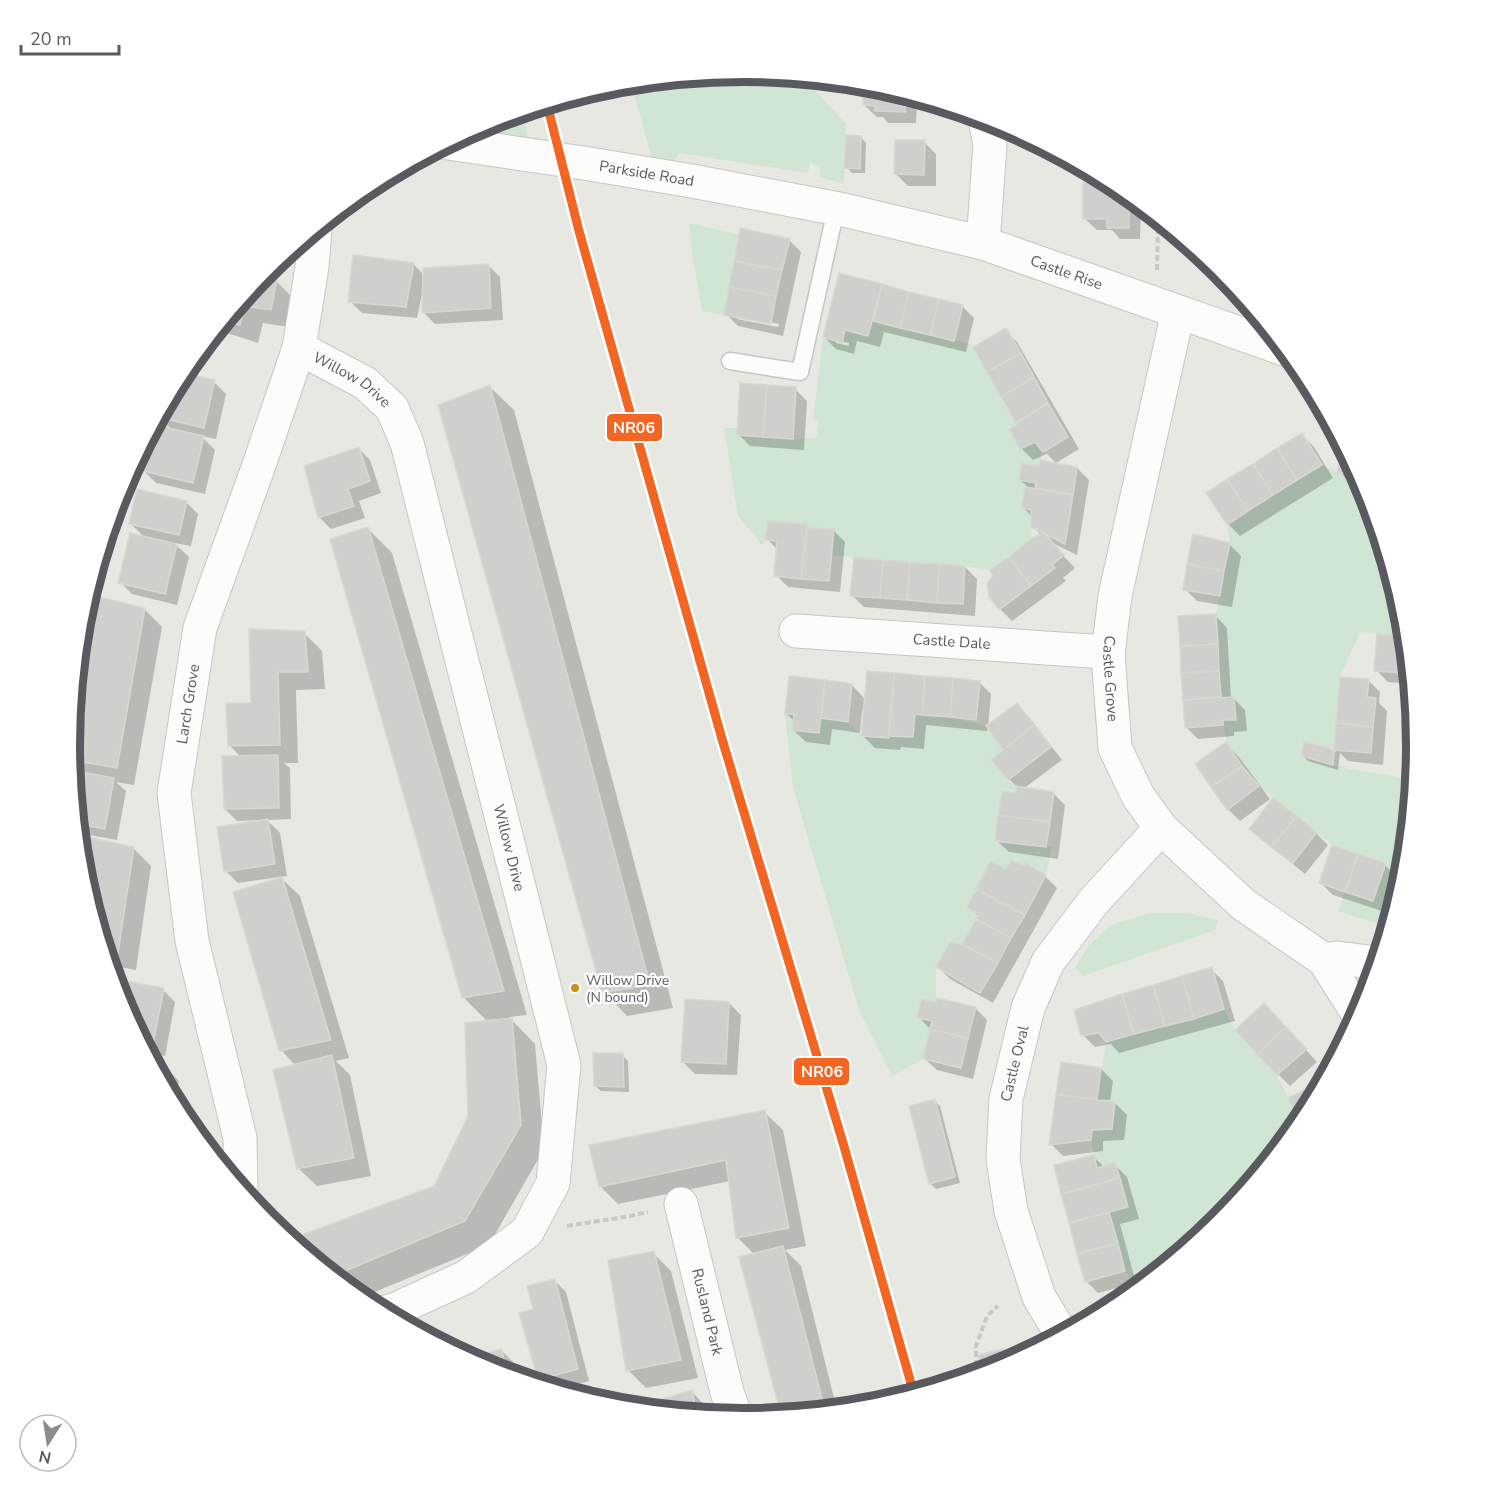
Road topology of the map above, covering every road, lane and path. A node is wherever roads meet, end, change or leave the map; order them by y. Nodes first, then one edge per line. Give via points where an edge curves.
1 (988, 130) edge
2 (462, 145) edge
3 (840, 210) junction
4 (1159, 230) edge
5 (314, 240) edge
6 (983, 243) junction
7 (1167, 308) junction
8 (1269, 344) edge
9 (299, 348) junction
10 (730, 361) dead end
11 (796, 631) dead end
12 (1108, 654) junction
13 (1161, 828) junction
14 (1323, 960) junction
15 (1369, 962) edge
16 (1352, 1005) edge
17 (241, 1179) edge
18 (681, 1204) joint
19 (527, 1232) junction
20 (998, 1306) dead end
21 (398, 1312) edge
22 (1058, 1328) edge
23 (976, 1366) edge
24 (732, 1408) edge

1 - 6 street
2 - 3 street, Parkside Road
3 - 6 street, Castle Rise
3 - 10 lane via 800,372
4 - 7 path
5 - 9 street, Larch Grove
6 - 7 street, Castle Rise
7 - 8 street, Castle Rise
7 - 12 street, Castle Grove
9 - 17 street, Larch Grove via 200,628 174,793 192,941 240,1138
9 - 19 street, Willow Drive via 365,383 392,408 407,443 564,1065 553,1183
11 - 12 street, Castle Dale
12 - 13 street, Castle Grove via 1115,748 1138,796
13 - 14 street, Castle Grove via 1244,905
13 - 22 street, Castle Oval via 1094,901 1048,962 1028,1008 1006,1099 1003,1159 1011,1211 1039,1297
14 - 15 street
14 - 16 street, Castle Grove
18 - 19 path
18 - 24 street, Rusland Park
19 - 21 street, Willow Drive via 466,1277
20 - 23 path via 987,1316 976,1346

